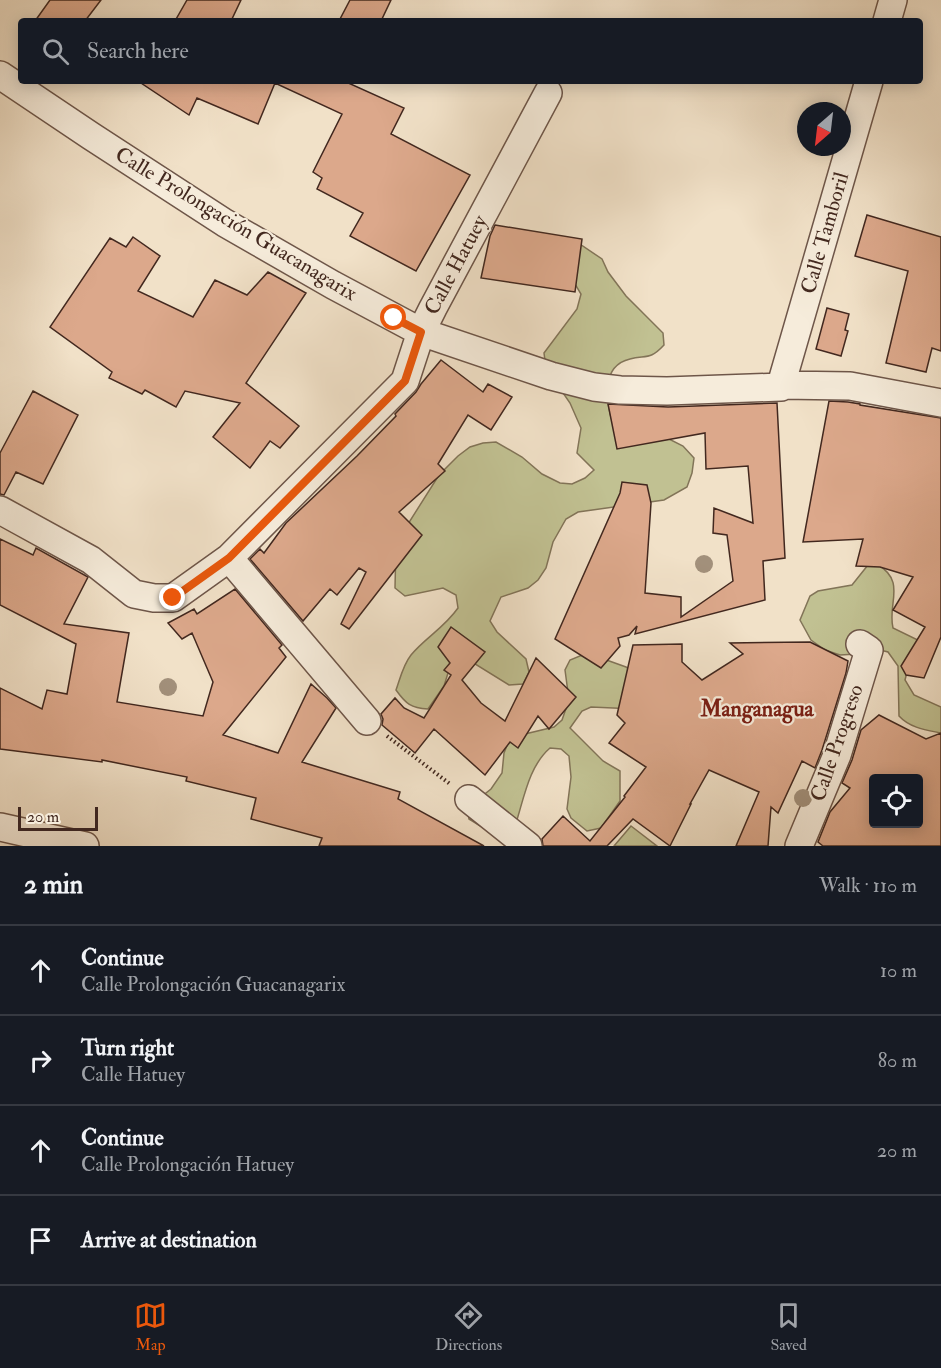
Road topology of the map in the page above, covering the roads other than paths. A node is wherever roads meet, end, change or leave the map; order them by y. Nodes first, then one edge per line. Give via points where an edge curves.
1 (893, 0) edge
2 (887, 18) edge
3 (0, 75) edge
4 (868, 84) edge
5 (548, 93) dead end
6 (421, 332) junction
7 (781, 385) junction
8 (941, 403) edge
9 (0, 510) edge
10 (229, 558) junction
11 (860, 644) dead end
12 (367, 721) road end
13 (469, 799) road end
14 (0, 827) edge
15 (85, 846) edge
16 (528, 846) edge
17 (799, 846) edge

1 - 2 street
3 - 6 street, Calle Prolongación Guacanagarix via 225,223
4 - 7 street, Calle Tamboril
5 - 6 street, Calle Hatuey
6 - 7 street, Calle Prolongación Guacanagarix via 594,387 667,391
6 - 10 street, Calle Hatuey via 405,381
7 - 8 street, Calle Prolongación Guacanagarix via 850,386
9 - 10 street, Calle Hatuey via 91,560 134,594 173,598
10 - 12 street
11 - 17 street, Calle Progreso via 869,650 866,660 837,755
13 - 16 street
14 - 15 street

